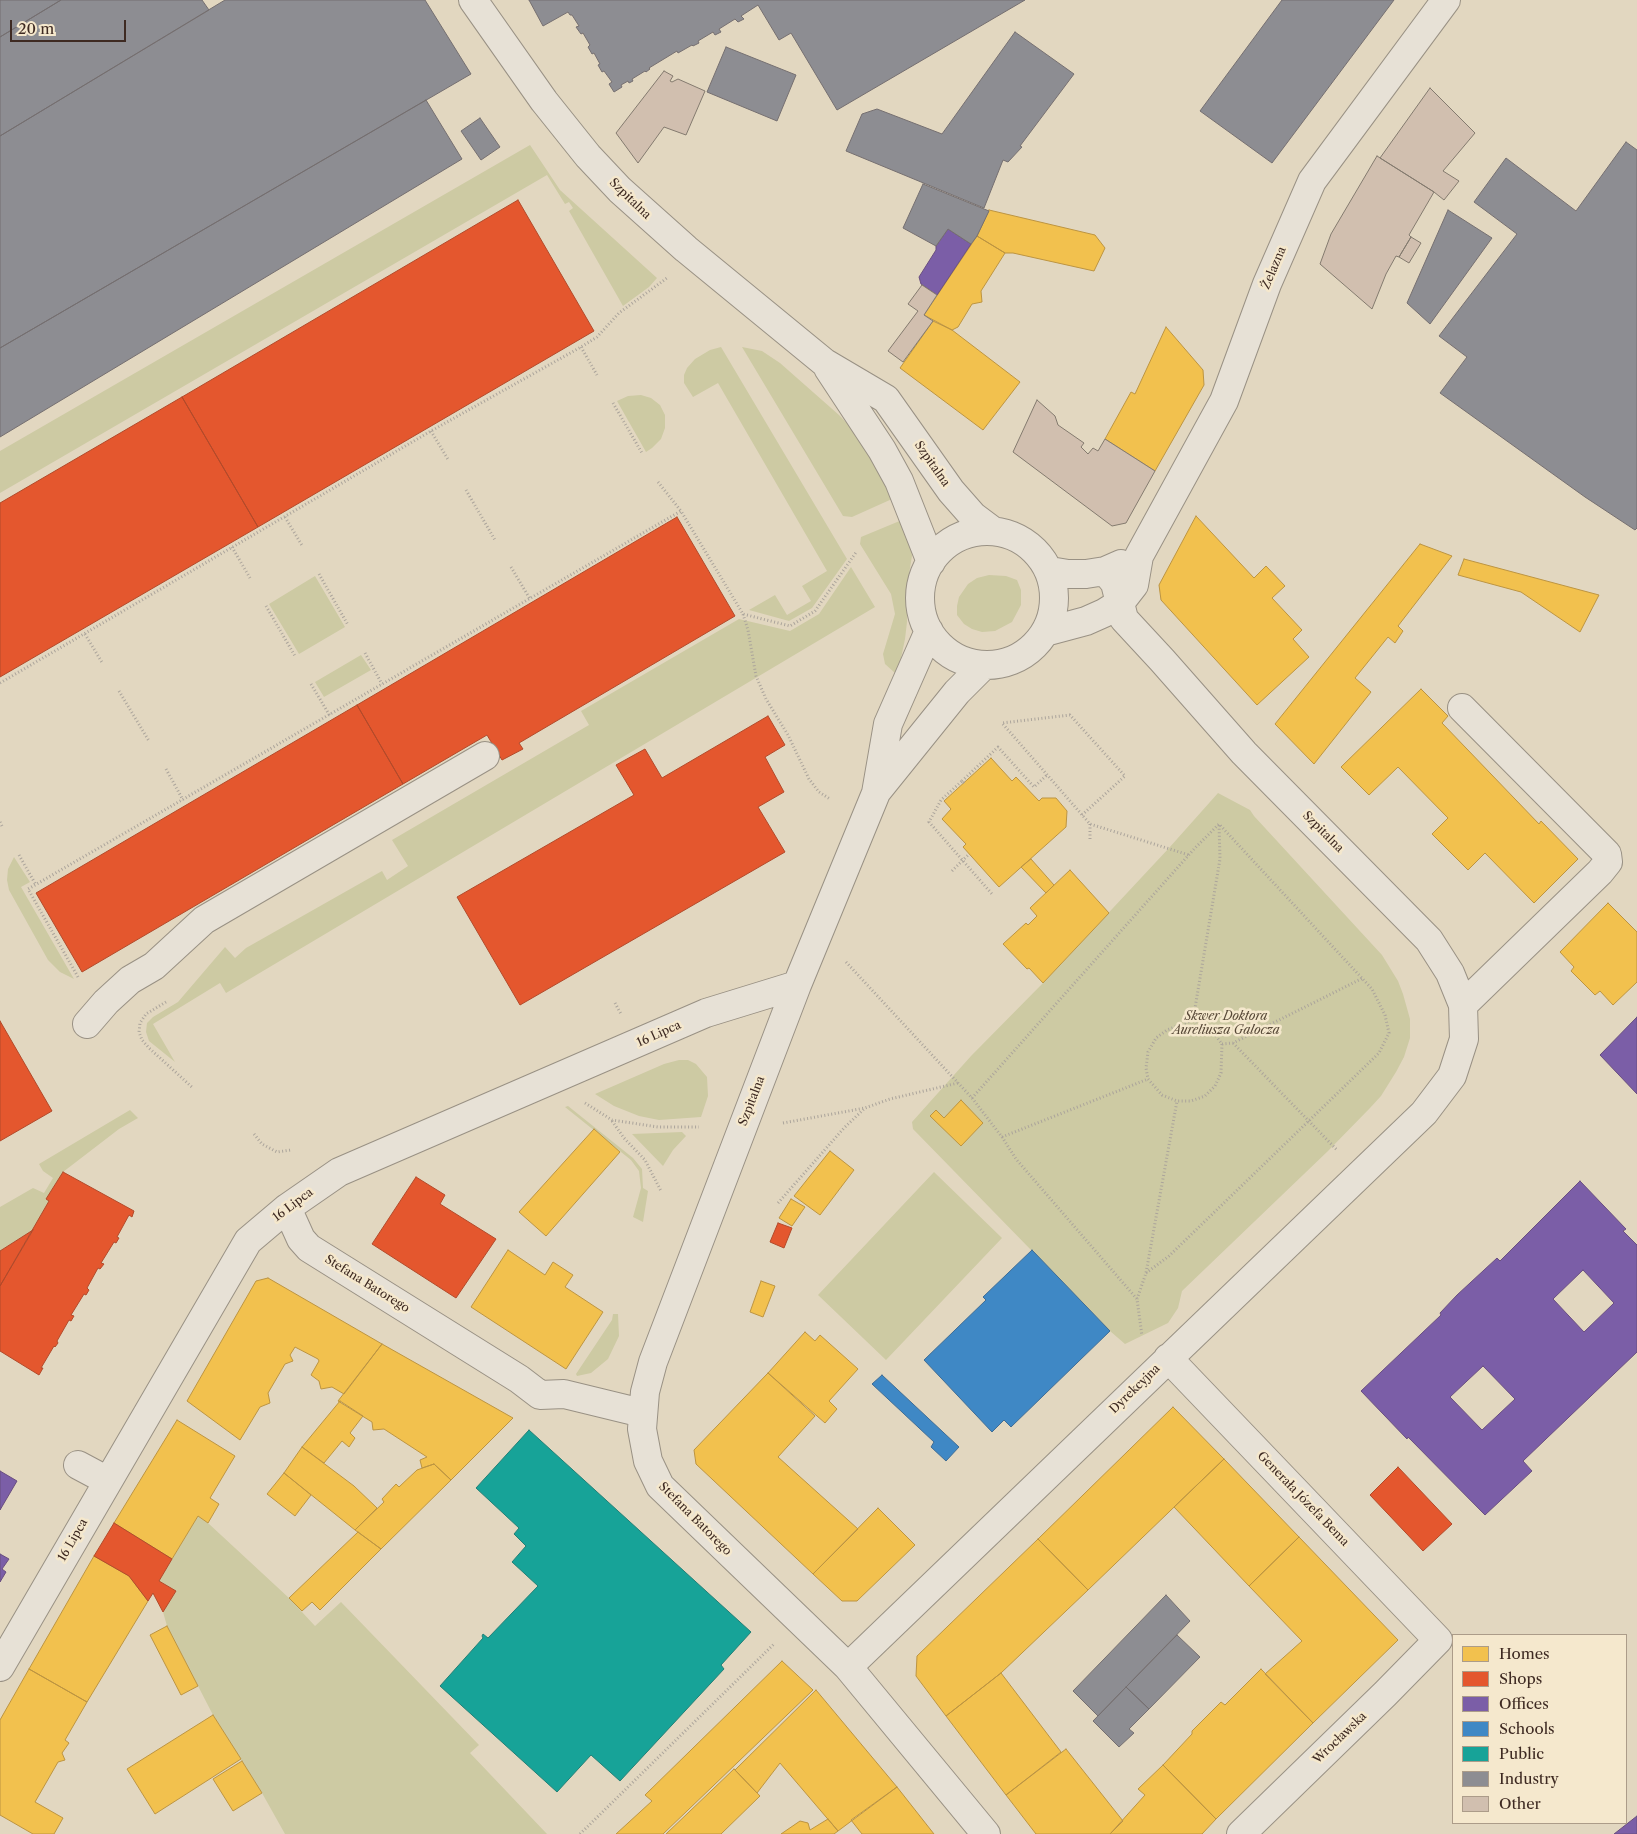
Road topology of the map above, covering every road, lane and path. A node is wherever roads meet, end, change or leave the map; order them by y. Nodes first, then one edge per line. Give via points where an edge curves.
1 (473, 0) edge
2 (1446, 0) edge
3 (670, 276) dead end
4 (581, 347) junction
5 (825, 363) junction
6 (597, 375) dead end
7 (613, 403) dead end
8 (431, 431) junction
9 (642, 453) dead end
10 (449, 462) dead end
11 (658, 482) dead end
12 (466, 490) dead end
13 (681, 511) junction
14 (285, 517) junction
15 (993, 530) junction
16 (495, 540) dead end
17 (232, 547) junction
18 (303, 547) dead end
19 (857, 552) dead end
20 (1139, 556) junction
21 (931, 562) junction
22 (512, 568) dead end
23 (1050, 571) junction
24 (1105, 571) junction
25 (319, 574) dead end
26 (250, 578) dead end
27 (530, 599) junction
28 (1120, 602) junction
29 (266, 606) dead end
30 (743, 614) junction
31 (348, 625) dead end
32 (929, 631) junction
33 (1045, 632) junction
34 (85, 634) junction
35 (364, 653) dead end
36 (295, 656) dead end
37 (103, 664) dead end
38 (984, 665) junction
39 (0, 683) edge
40 (311, 684) dead end
41 (382, 684) junction
42 (119, 691) dead end
43 (1462, 708) dead end
44 (330, 716) junction
45 (149, 741) dead end
46 (485, 756) dead end
47 (166, 769) dead end
48 (1047, 775) junction
49 (876, 794) junction
50 (830, 799) dead end
51 (184, 800) junction
52 (1082, 815) junction
53 (1090, 824) junction
54 (1219, 824) junction
55 (1090, 839) dead end
56 (969, 854) dead end
57 (18, 855) dead end
58 (1189, 855) junction
59 (963, 860) junction
60 (952, 871) dead end
61 (36, 885) junction
62 (992, 894) dead end
63 (846, 962) dead end
64 (78, 977) dead end
65 (1363, 978) junction
66 (797, 984) junction
67 (172, 998) dead end
68 (614, 1003) dead end
69 (1463, 1005) junction
70 (621, 1014) dead end
71 (1193, 1020) junction
72 (87, 1024) dead end
73 (1233, 1043) junction
74 (1222, 1044) junction
75 (1148, 1078) junction
76 (958, 1083) junction
77 (194, 1088) dead end
78 (972, 1098) junction
79 (582, 1101) dead end
80 (1177, 1101) junction
81 (865, 1108) junction
82 (1424, 1113) joint
83 (612, 1120) junction
84 (1309, 1122) junction
85 (783, 1124) dead end
86 (699, 1127) dead end
87 (254, 1134) dead end
88 (1002, 1136) junction
89 (1329, 1142) dead end
90 (291, 1150) dead end
91 (661, 1190) dead end
92 (778, 1203) dead end
93 (287, 1208) junction
94 (1146, 1273) junction
95 (1137, 1299) junction
96 (1168, 1358) junction
97 (642, 1413) junction
98 (78, 1465) dead end
99 (108, 1481) junction
100 (1438, 1640) joint
101 (776, 1643) dead end
102 (0, 1667) edge
103 (848, 1667) junction
104 (580, 1834) edge
105 (986, 1834) edge
106 (1241, 1834) edge

1 - 5 street, Szpitalna via 544,101 620,190 686,249
2 - 20 street, Żelazna via 1312,181 1267,284 1224,401
3 - 4 path via 619,313 597,337
4 - 6 path
4 - 8 path
5 - 15 street, Szpitalna via 886,399 951,490 973,516
5 - 21 street, Szpitalna via 899,481
7 - 9 path
8 - 10 path
8 - 14 path
11 - 13 path
12 - 16 path
13 - 27 path
13 - 30 path
14 - 17 path
14 - 18 path
15 - 21 street via 962,535 945,546
15 - 23 street via 1022,540
17 - 26 path
17 - 34 path
19 - 30 path via 815,611 790,626
20 - 24 street
20 - 28 street, Żelazna via 1134,585
21 - 32 street via 922,581 920,602
22 - 27 path
23 - 24 street via 1068,574
23 - 33 street via 1054,602
24 - 28 street, Szpitalna via 1115,583
25 - 31 path
27 - 41 path
28 - 33 street, Żelazna via 1086,622
28 - 69 street, Szpitalna via 1124,619 1244,752 1429,940 1450,973
29 - 36 path
30 - 50 path via 756,676 766,699 809,779 819,792
32 - 38 street via 952,655
32 - 49 street, Szpitalna via 888,724
33 - 38 street via 1032,648 1014,660
34 - 37 path
34 - 39 path
35 - 41 path
38 - 49 street, Szpitalna via 957,692
40 - 44 path
41 - 44 path
42 - 45 path
43 - 69 street via 1606,854 1608,862
44 - 51 path
46 - 72 street via 204,920 154,966 130,980
47 - 51 path
48 - 52 path
48 - 52 path via 1002,723 1070,715 1125,776
48 - 59 path via 1034,787 998,747 942,800 929,822
49 - 66 street, Szpitalna
51 - 61 path
52 - 53 path
53 - 55 path
53 - 58 path
54 - 58 path
54 - 65 path
54 - 71 path via 1220,859
56 - 59 path
57 - 61 path
58 - 78 path
59 - 60 path
59 - 62 path
61 - 64 path via 28,889
63 - 76 path
65 - 73 path
65 - 84 path via 1372,988 1385,1015 1389,1033 1379,1053
66 - 93 street, 16 Lipca via 706,1013 339,1172
66 - 97 street, Szpitalna via 653,1362
67 - 77 path via 146,1014 139,1032 149,1048
68 - 70 path
69 - 82 street, Szpitalna via 1464,1039 1452,1076
71 - 74 path via 1212,1032
71 - 75 path via 1156,1038 1148,1052
73 - 74 path
73 - 84 path
74 - 80 path via 1221,1073 1215,1086 1205,1096
75 - 80 path via 1162,1095
75 - 88 path
76 - 78 path
76 - 81 path
78 - 88 path
79 - 83 path
80 - 94 path
81 - 85 path
81 - 92 path
82 - 96 street, Dyrekcyjna
83 - 86 path via 658,1127
83 - 91 path via 645,1160
84 - 89 path
84 - 94 path
87 - 90 path via 262,1144 277,1152
88 - 95 path via 1016,1159
93 - 97 street, Stefana Batorego via 301,1239 309,1248 540,1395 564,1394
93 - 99 street, 16 Lipca via 248,1241
94 - 95 path
95 - 96 path via 1141,1335
96 - 100 street, Generała Józefa Bema
96 - 103 street, Dyrekcyjna
97 - 103 street, Stefana Batorego via 646,1452 660,1486
98 - 99 street
99 - 102 street, 16 Lipca
100 - 106 street, Wrocławska
101 - 104 path
103 - 105 street, Stefana Batorego

